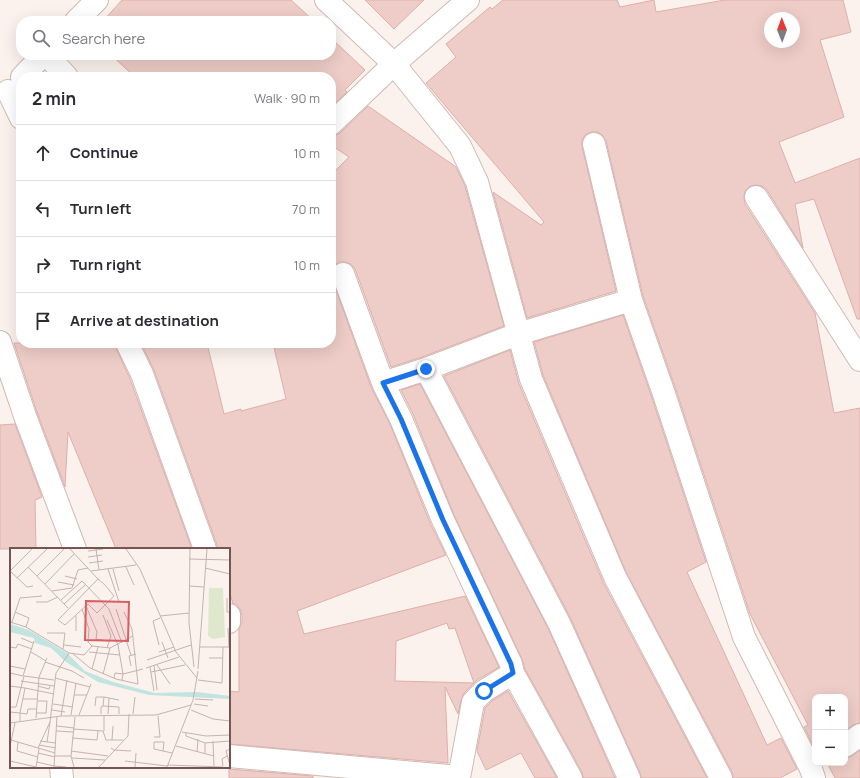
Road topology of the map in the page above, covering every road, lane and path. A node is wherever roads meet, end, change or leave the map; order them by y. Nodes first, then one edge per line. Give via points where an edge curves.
1 (97, 0) edge
2 (326, 0) edge
3 (468, 0) edge
4 (81, 16) edge
5 (38, 60) edge
6 (52, 60) edge
7 (394, 64) junction
8 (27, 72) edge
9 (62, 72) edge
10 (13, 86) edge
11 (16, 98) edge
12 (336, 119) edge
13 (594, 144) dead end
14 (756, 197) dead end
15 (344, 274) dead end
16 (631, 300) junction
17 (518, 334) junction
18 (0, 342) edge
19 (129, 348) edge
20 (860, 360) edge
21 (426, 369) junction
22 (383, 383) junction
23 (75, 548) edge
24 (205, 548) edge
25 (513, 673) junction
26 (860, 736) edge
27 (848, 744) edge
28 (230, 756) edge
29 (60, 768) edge
30 (810, 772) edge
31 (62, 778) edge
32 (459, 778) edge
33 (571, 778) edge
34 (629, 778) edge
35 (721, 778) edge

1 - 4 street
2 - 7 street
3 - 7 street
5 - 8 street
6 - 9 street
7 - 12 street
7 - 17 street via 460,146 473,174
10 - 11 street
13 - 16 street
14 - 20 street
15 - 22 street
16 - 17 street
16 - 30 street via 744,637
17 - 21 street
17 - 35 street via 531,379 615,577
18 - 23 street
19 - 24 street via 142,374
21 - 22 street
21 - 34 street via 559,623
22 - 25 street
25 - 32 street via 484,691 473,702
25 - 33 street
26 - 27 street
28 - 32 street
29 - 31 street

